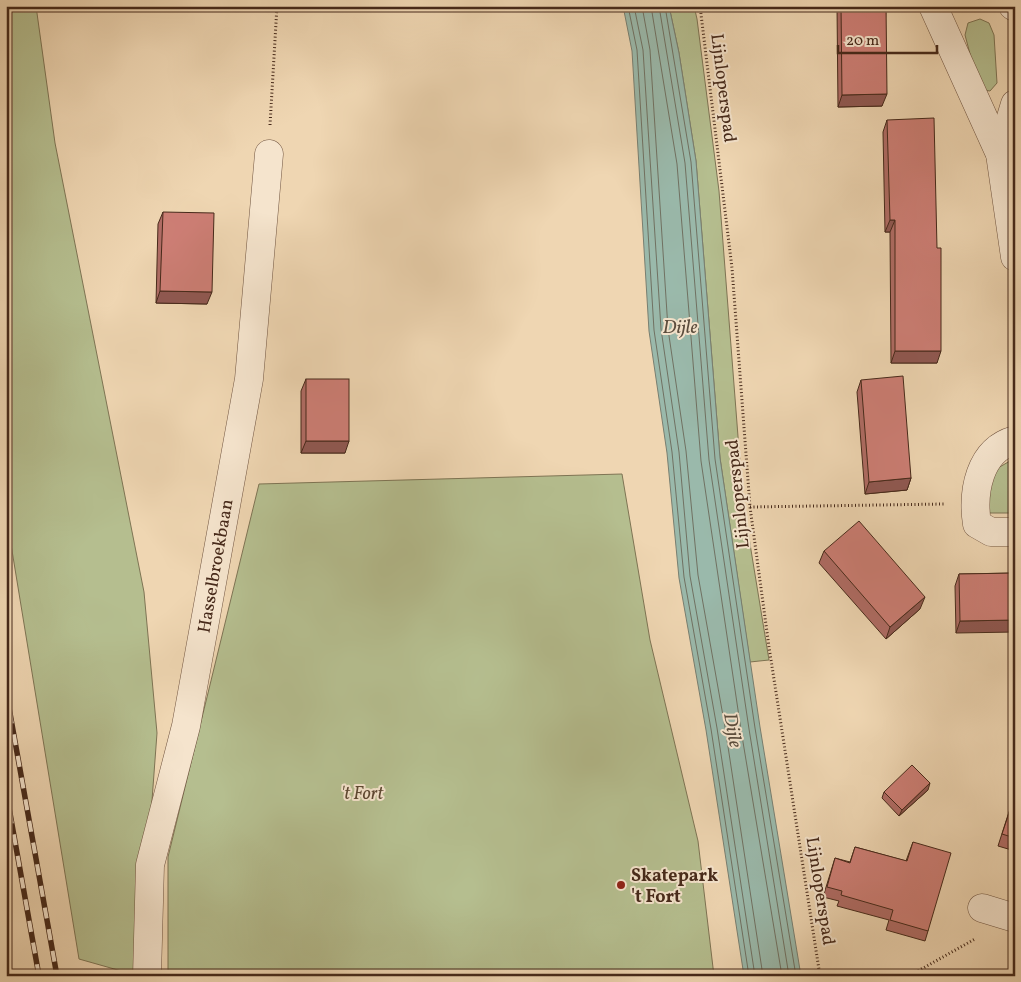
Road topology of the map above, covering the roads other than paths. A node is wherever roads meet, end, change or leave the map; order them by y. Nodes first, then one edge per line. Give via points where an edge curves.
1 (933, 6) edge
2 (1015, 104) edge
3 (269, 154) road end
4 (1000, 154) junction
5 (1015, 257) edge
6 (1015, 440) edge
7 (1015, 532) edge
8 (147, 976) edge

1 - 4 street
2 - 4 street
3 - 8 street, Hasselbroekbaan via 249,379 186,726 150,865
4 - 5 street
6 - 7 street via 1005,442 988,458 979,475 974,504 977,524 991,532

